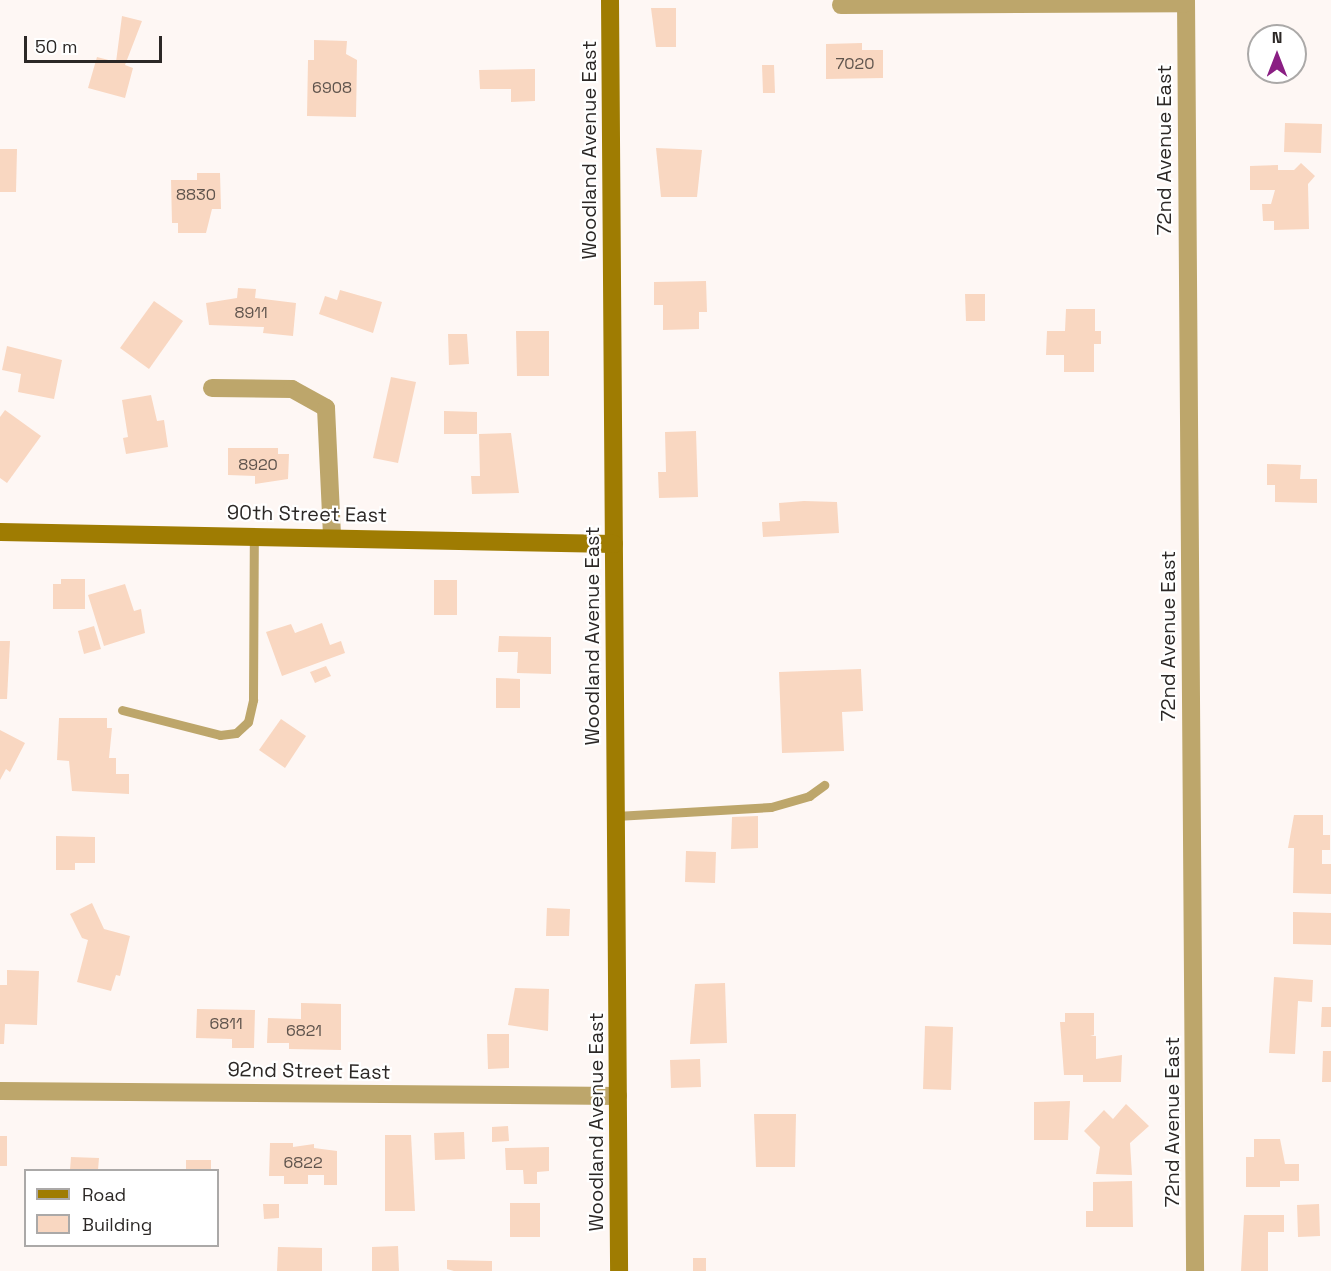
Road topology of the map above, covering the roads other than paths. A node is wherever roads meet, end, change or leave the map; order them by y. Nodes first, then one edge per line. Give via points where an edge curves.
1 (610, 0) edge
2 (1186, 2) edge
3 (841, 4) dead end
4 (212, 388) dead end
5 (0, 532) edge
6 (254, 535) junction
7 (332, 536) junction
8 (614, 544) junction
9 (122, 710) dead end
10 (824, 785) dead end
11 (616, 816) junction
12 (0, 1091) edge
13 (618, 1096) junction
14 (619, 1271) edge
15 (1195, 1271) edge

1 - 8 street, Woodland Avenue East
2 - 3 street
2 - 15 street, 72nd Avenue East
4 - 7 street via 292,389 326,408
5 - 6 street, 90th Street East
6 - 7 street, 90th Street East
6 - 9 lane via 253,700 249,722 236,733 220,735
7 - 8 street, 90th Street East
8 - 11 street, Woodland Avenue East
10 - 11 lane via 809,796 771,807
11 - 13 street, Woodland Avenue East
12 - 13 street, 92nd Street East
13 - 14 street, Woodland Avenue East

